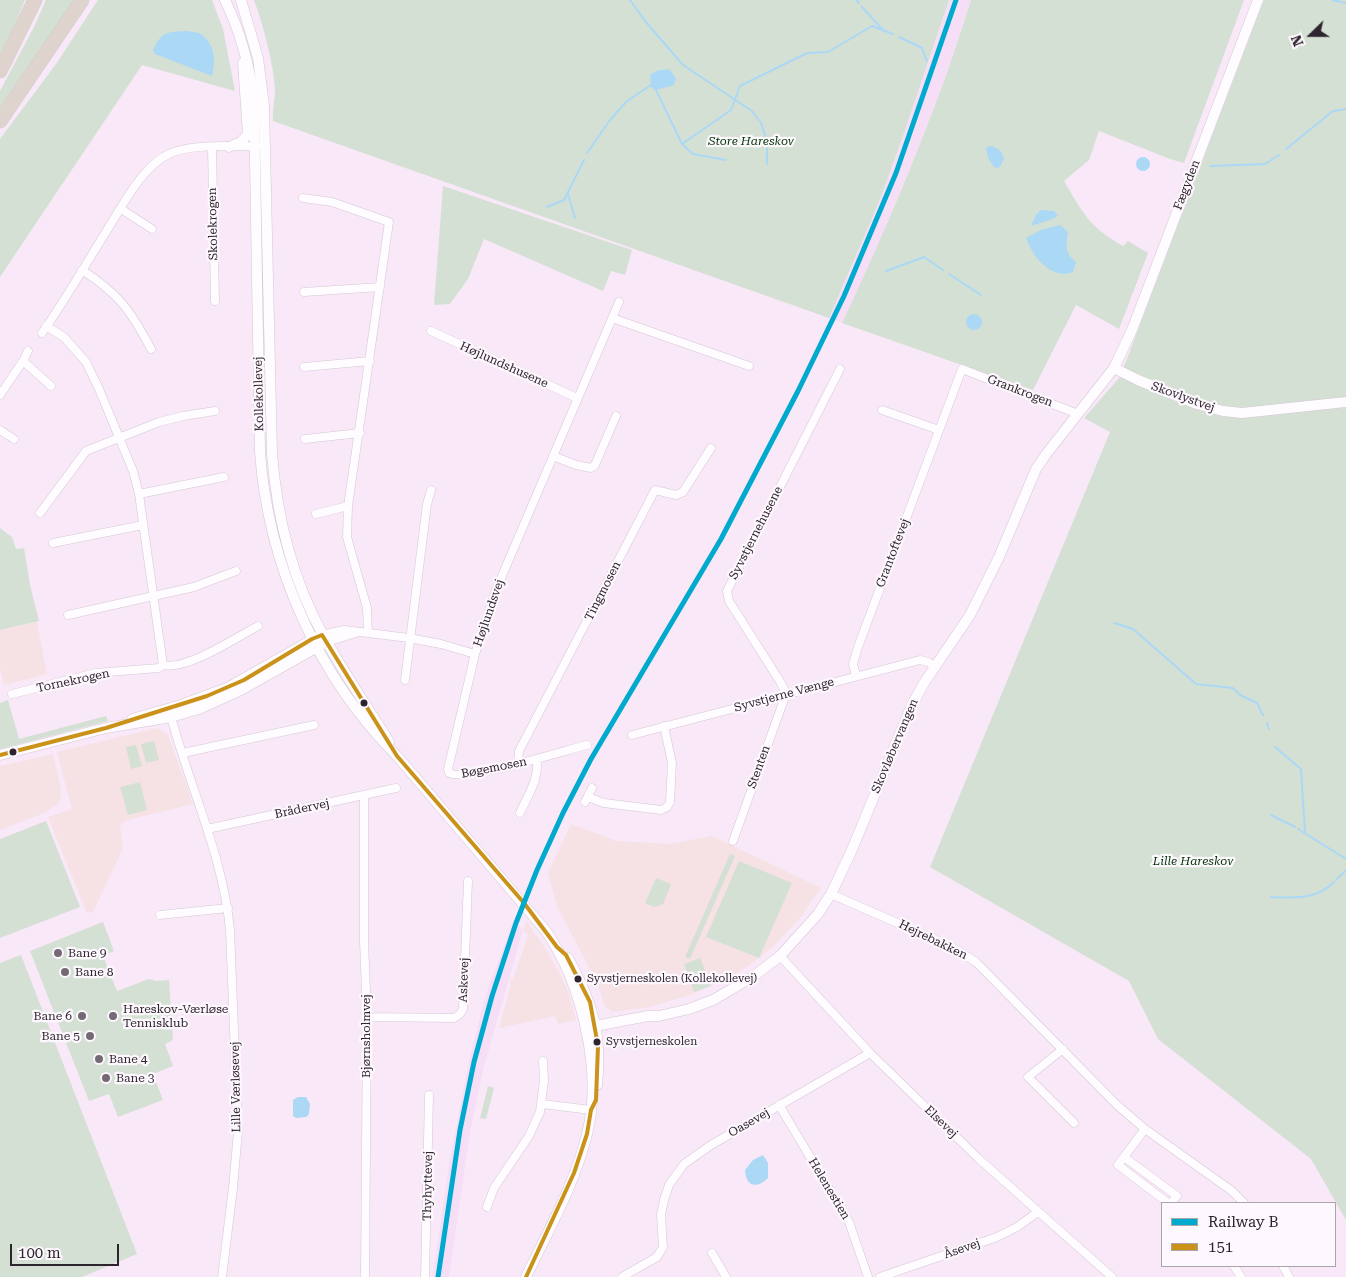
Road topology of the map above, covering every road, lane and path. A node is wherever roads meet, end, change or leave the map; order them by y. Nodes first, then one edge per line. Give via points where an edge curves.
1 (35, 0) edge
2 (82, 0) edge
3 (225, 0) edge
4 (241, 0) edge
5 (1258, 0) edge
6 (243, 42) junction
7 (0, 71) edge
8 (0, 121) edge
9 (261, 146) junction
10 (212, 147) junction
11 (229, 147) junction
12 (303, 198) dead end
13 (121, 209) junction
14 (152, 229) dead end
15 (82, 270) junction
16 (380, 288) junction
17 (304, 292) dead end
18 (215, 301) dead end
19 (619, 302) dead end
20 (612, 318) junction
21 (431, 331) dead end
22 (151, 349) dead end
23 (28, 351) dead end
24 (370, 360) junction
25 (23, 361) junction
26 (749, 366) dead end
27 (304, 367) dead end
28 (1114, 368) junction
29 (840, 369) dead end
30 (962, 369) joint
31 (51, 386) dead end
32 (0, 395) edge
33 (577, 398) junction
34 (1346, 402) edge
35 (882, 410) dead end
36 (215, 411) dead end
37 (1078, 414) junction
38 (616, 416) dead end
39 (0, 430) edge
40 (939, 430) junction
41 (360, 433) junction
42 (118, 436) junction
43 (14, 439) dead end
44 (305, 439) dead end
45 (711, 448) dead end
46 (553, 456) junction
47 (224, 477) dead end
48 (431, 490) dead end
49 (139, 494) junction
50 (348, 506) junction
51 (40, 513) dead end
52 (316, 514) dead end
53 (143, 525) junction
54 (53, 542) dead end
55 (236, 572) dead end
56 (153, 595) junction
57 (68, 615) dead end
58 (258, 626) dead end
59 (368, 633) junction
60 (409, 638) junction
61 (319, 641) junction
62 (475, 654) junction
63 (163, 665) junction
64 (935, 666) junction
65 (856, 676) junction
66 (404, 680) dead end
67 (12, 694) dead end
68 (786, 694) junction
69 (170, 713) junction
70 (314, 725) dead end
71 (664, 726) junction
72 (632, 735) dead end
73 (587, 745) dead end
74 (183, 753) junction
75 (0, 756) edge
76 (536, 759) junction
77 (518, 764) junction
78 (452, 775) joint
79 (396, 788) dead end
80 (592, 788) dead end
81 (364, 796) junction
82 (520, 813) dead end
83 (207, 829) junction
84 (733, 841) dead end
85 (468, 881) dead end
86 (831, 894) junction
87 (228, 908) junction
88 (160, 915) dead end
89 (780, 956) junction
90 (367, 1017) junction
91 (593, 1030) junction
92 (1062, 1049) junction
93 (870, 1053) junction
94 (542, 1061) dead end
95 (430, 1095) dead end
96 (542, 1104) junction
97 (779, 1105) junction
98 (591, 1110) junction
99 (1074, 1122) dead end
100 (1145, 1129) junction
101 (1171, 1202) edge
102 (1243, 1202) edge
103 (487, 1207) dead end
104 (1038, 1212) junction
105 (712, 1253) dead end
106 (222, 1277) edge
107 (365, 1277) edge
108 (425, 1277) edge
109 (526, 1277) edge
110 (622, 1277) edge
111 (726, 1277) edge
112 (868, 1277) edge
113 (880, 1277) edge
114 (1112, 1277) edge

1 - 7 highway
2 - 8 highway
3 - 6 street, Kollekollevej
4 - 9 street, Kollekollevej via 258,58 264,105
5 - 28 street, Fægyden via 1132,330
6 - 9 street, Kollekollevej
6 - 11 street via 248,134 241,142
9 - 11 street
9 - 61 street, Kollekollevej via 261,472 285,576
10 - 11 street
10 - 13 street via 181,149 157,161 147,170
10 - 18 street, Skolekrogen
12 - 16 street via 332,202 390,222
13 - 14 street
13 - 15 street
15 - 22 street via 122,302
15 - 42 street via 44,330 64,337 86,362
16 - 17 street
16 - 24 street
19 - 20 street, Højlundsvej
20 - 26 street
20 - 33 street, Højlundsvej
21 - 33 street, Højlundshusene
23 - 25 street
24 - 27 street
24 - 41 street
25 - 31 street
25 - 32 street
28 - 34 street, Skovlystvej via 1197,404 1223,411 1242,413
28 - 37 street, Skovløbervangen
29 - 68 street, Syvstjernehusene via 727,591
30 - 37 street, Grankrogen
30 - 40 street, Grantoftevej
33 - 46 street, Højlundsvej
35 - 40 street
36 - 42 street via 159,422
37 - 64 street, Skovløbervangen via 1036,469 999,557 970,615
38 - 46 street via 595,466 576,465
39 - 43 street
40 - 65 street, Grantoftevej via 858,646 853,664
41 - 44 street
41 - 50 street
42 - 49 street
42 - 51 street via 86,451
45 - 77 street, Tingmosen via 683,492 676,495 655,490 519,751
46 - 62 street, Højlundsvej via 496,590
47 - 49 street
48 - 60 street
49 - 53 street
50 - 52 street
50 - 59 street via 347,536 368,608
53 - 54 street
53 - 56 street
55 - 56 street via 194,587
56 - 57 street
56 - 63 street
58 - 63 street, Tornekrogen via 185,663
59 - 60 street
59 - 61 street via 358,632
60 - 62 street
60 - 66 street
61 - 69 street via 241,690 212,704
61 - 91 street, Kollekollevej via 397,756 524,903 557,947
62 - 78 street, Højlundsvej via 448,766
63 - 67 street, Tornekrogen via 159,668 96,673
64 - 65 street, Syvstjerne Vænge via 920,660
64 - 86 street, Skovløbervangen via 911,707
65 - 68 street, Syvstjerne Vænge
68 - 71 street, Syvstjerne Vænge
68 - 84 street, Stenten
69 - 74 street, Lille Værløsevej
69 - 75 street
70 - 74 street
71 - 72 street, Syvstjerne Vænge
71 - 80 street via 672,763 667,807 661,810 586,800
73 - 76 street, Bøgemosen
74 - 83 street, Lille Værløsevej
76 - 77 street, Bøgemosen
76 - 82 street, Bøgemosen via 537,773
77 - 78 street, Bøgemosen
79 - 81 street, Brådervej
81 - 83 street, Brådervej
81 - 90 street, Bjørnsholmvej
83 - 87 street, Lille Værløsevej
85 - 90 street, Askevej via 460,1014 454,1018
86 - 89 street, Skovløbervangen
86 - 92 street, Hejrebakken via 964,954 987,972
87 - 88 street
87 - 106 street, Lille Værløsevej via 238,1131
89 - 91 street, Skovløbervangen via 713,1000 649,1022
89 - 93 street, Elsevej
90 - 107 street, Bjørnsholmvej
91 - 98 street, Kollekollevej via 598,1076 596,1100
92 - 99 street via 1028,1076
92 - 100 street, Hejrebakken
93 - 97 street, Oasevej
93 - 104 street, Elsevej
94 - 96 street
95 - 108 street, Thyhyttevej
96 - 98 street
96 - 103 street via 529,1136 494,1188
97 - 110 street, Oasevej via 705,1148 684,1164 669,1185 664,1200 662,1247 657,1257
97 - 112 street, Helenestien via 849,1222
98 - 109 street, Kollekollevej via 574,1174
100 - 101 street via 1124,1157 1177,1196
100 - 102 street, Hejrebakken
104 - 113 street, Åsevej via 997,1238
104 - 114 street, Elsevej
105 - 111 street

